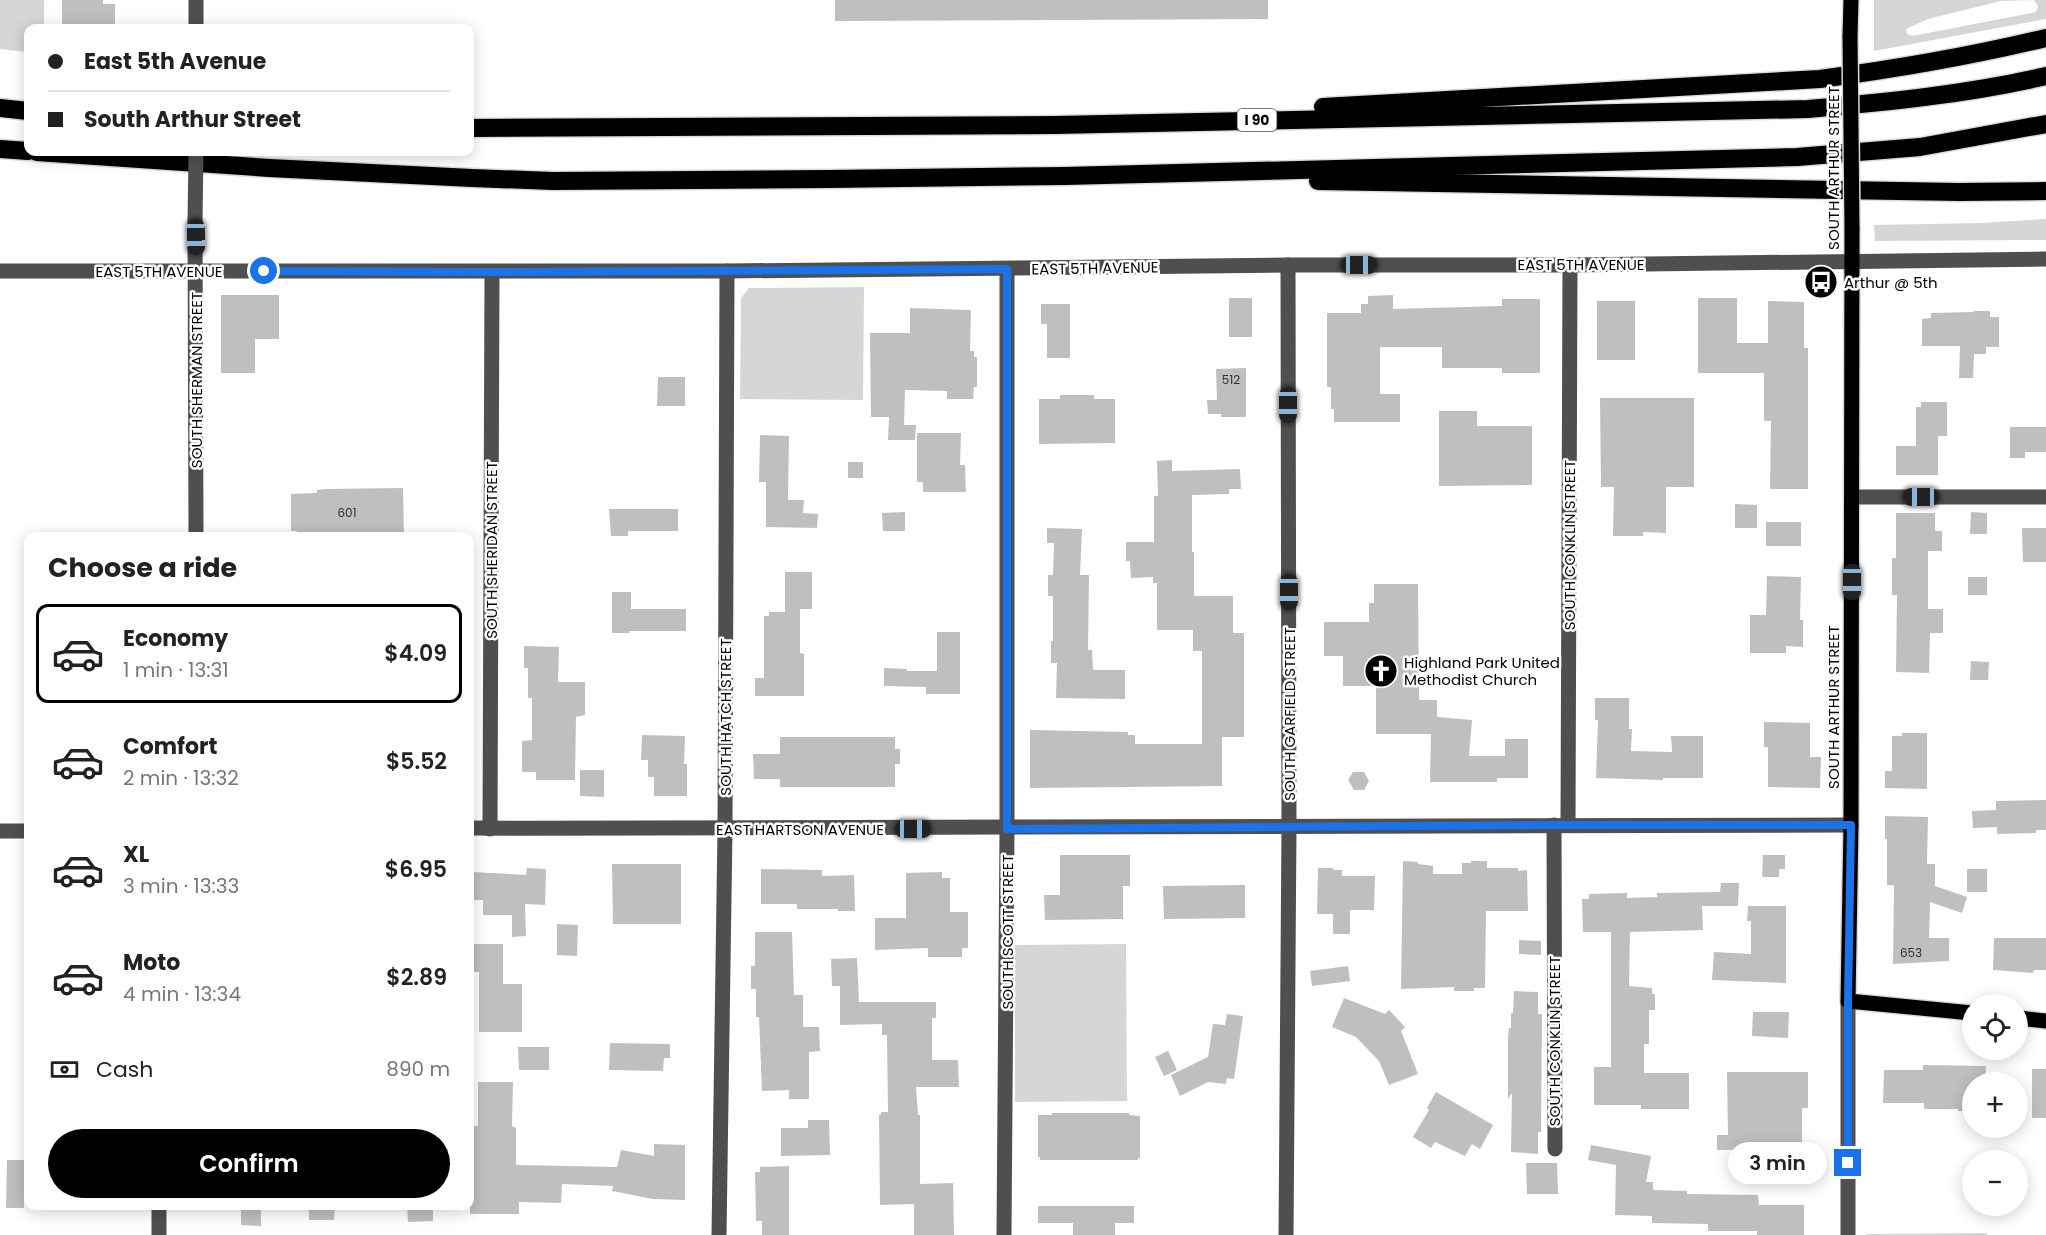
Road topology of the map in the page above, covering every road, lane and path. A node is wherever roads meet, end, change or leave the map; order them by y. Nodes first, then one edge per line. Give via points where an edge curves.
1 (196, 0) edge
2 (1851, 0) edge
3 (196, 24) edge
4 (2046, 38) edge
5 (2044, 76) edge
6 (0, 108) edge
7 (24, 111) edge
8 (2046, 123) edge
9 (1055, 125) junction
10 (474, 128) edge
11 (0, 149) edge
12 (24, 151) edge
13 (95, 156) edge
14 (196, 156) edge
15 (1065, 176) junction
16 (2046, 191) edge
17 (2046, 259) edge
18 (1852, 261) junction
19 (1288, 265) junction
20 (1570, 265) junction
21 (1007, 269) junction
22 (196, 270) junction
23 (0, 271) edge
24 (728, 271) junction
25 (492, 272) junction
26 (1852, 497) junction
27 (2046, 497) edge
28 (196, 532) edge
29 (1561, 825) junction
30 (1851, 825) junction
31 (1289, 827) junction
32 (474, 828) edge
33 (490, 829) junction
34 (725, 829) junction
35 (1007, 829) junction
36 (0, 831) edge
37 (24, 831) edge
38 (1848, 1001) junction
39 (1962, 1012) edge
40 (2028, 1019) edge
41 (2046, 1021) edge
42 (1555, 1149) dead end
43 (159, 1210) edge
44 (159, 1235) edge
45 (719, 1235) edge
46 (1004, 1235) edge
47 (1286, 1235) edge
48 (1848, 1235) edge

1 - 3 street
2 - 18 main road, SOUTH ARTHUR STREET, bridge
4 - 9 highway via 1971,56 1820,79
5 - 9 highway, I 90 via 1939,95 1808,109
6 - 7 highway
8 - 15 highway via 1920,147 1797,157
9 - 10 highway, I 90
11 - 12 highway
13 - 15 highway via 553,181
14 - 22 street, SOUTH SHERMAN STREET, bridge
15 - 16 highway
17 - 18 street, EAST 5TH AVENUE
18 - 20 street, EAST 5TH AVENUE
18 - 26 main road, SOUTH ARTHUR STREET
19 - 20 street, EAST 5TH AVENUE
19 - 21 street, EAST 5TH AVENUE
19 - 31 street, SOUTH GARFIELD STREET
20 - 29 street, SOUTH CONKLIN STREET
21 - 24 street, EAST 5TH AVENUE
21 - 35 street, SOUTH SCOTT STREET
22 - 23 street, EAST 5TH AVENUE
22 - 25 street, EAST 5TH AVENUE
22 - 28 street, SOUTH SHERMAN STREET
24 - 25 street, EAST 5TH AVENUE
24 - 34 street, SOUTH HATCH STREET
25 - 33 street, SOUTH SHERIDAN STREET
26 - 27 street
26 - 30 main road, SOUTH ARTHUR STREET
29 - 30 street, EAST HARTSON AVENUE
29 - 31 street, EAST HARTSON AVENUE
29 - 42 street, SOUTH CONKLIN STREET
30 - 38 main road, SOUTH ARTHUR STREET
31 - 35 street, EAST HARTSON AVENUE
31 - 47 street, SOUTH GARFIELD STREET
32 - 33 street, EAST HARTSON AVENUE
33 - 34 street, EAST HARTSON AVENUE
34 - 35 street, EAST HARTSON AVENUE
34 - 45 street, SOUTH HATCH STREET
35 - 46 street, SOUTH SCOTT STREET
36 - 37 street
38 - 39 main road
38 - 48 street, SOUTH ARTHUR STREET
40 - 41 main road
43 - 44 street

